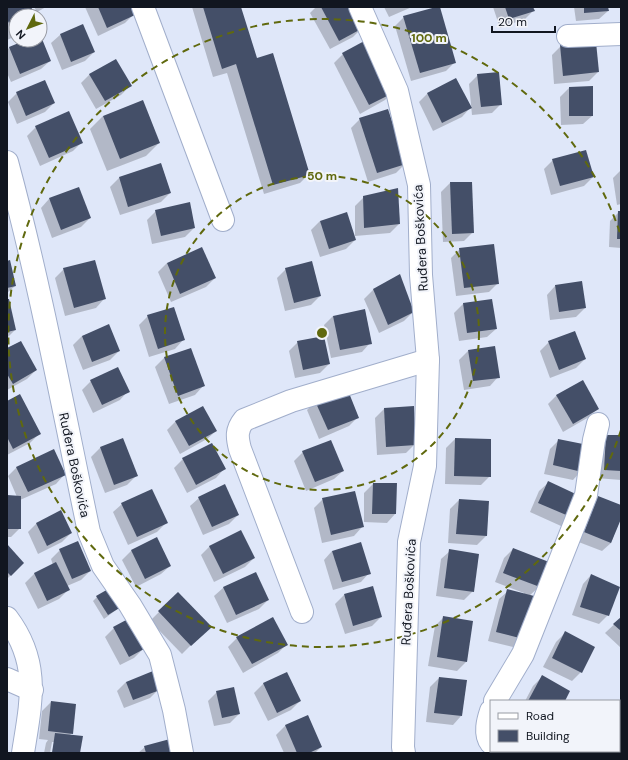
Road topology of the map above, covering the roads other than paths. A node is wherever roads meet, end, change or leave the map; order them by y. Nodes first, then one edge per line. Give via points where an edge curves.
1 (143, 7) edge
2 (360, 7) edge
3 (621, 34) edge
4 (568, 36) dead end
5 (7, 162) edge
6 (223, 220) dead end
7 (428, 360) junction
8 (598, 424) dead end
9 (302, 612) dead end
10 (7, 618) edge
11 (7, 679) edge
12 (32, 690) junction
13 (496, 700) edge
14 (490, 714) edge
15 (490, 740) edge
16 (23, 753) edge
17 (182, 753) edge
18 (404, 753) edge

1 - 6 street
2 - 7 street, Ruđera Boškovića via 397,91 419,185 421,275
3 - 4 street
5 - 17 street, Ruđera Boškovića via 19,206 89,532 103,566 160,655
7 - 9 street via 291,400 244,420 239,426 236,434 240,450
7 - 18 street, Ruđera Boškovića via 425,466 409,542
8 - 13 street via 586,495 523,654
10 - 12 street via 27,655
11 - 12 street
12 - 16 street
14 - 15 street via 487,733

